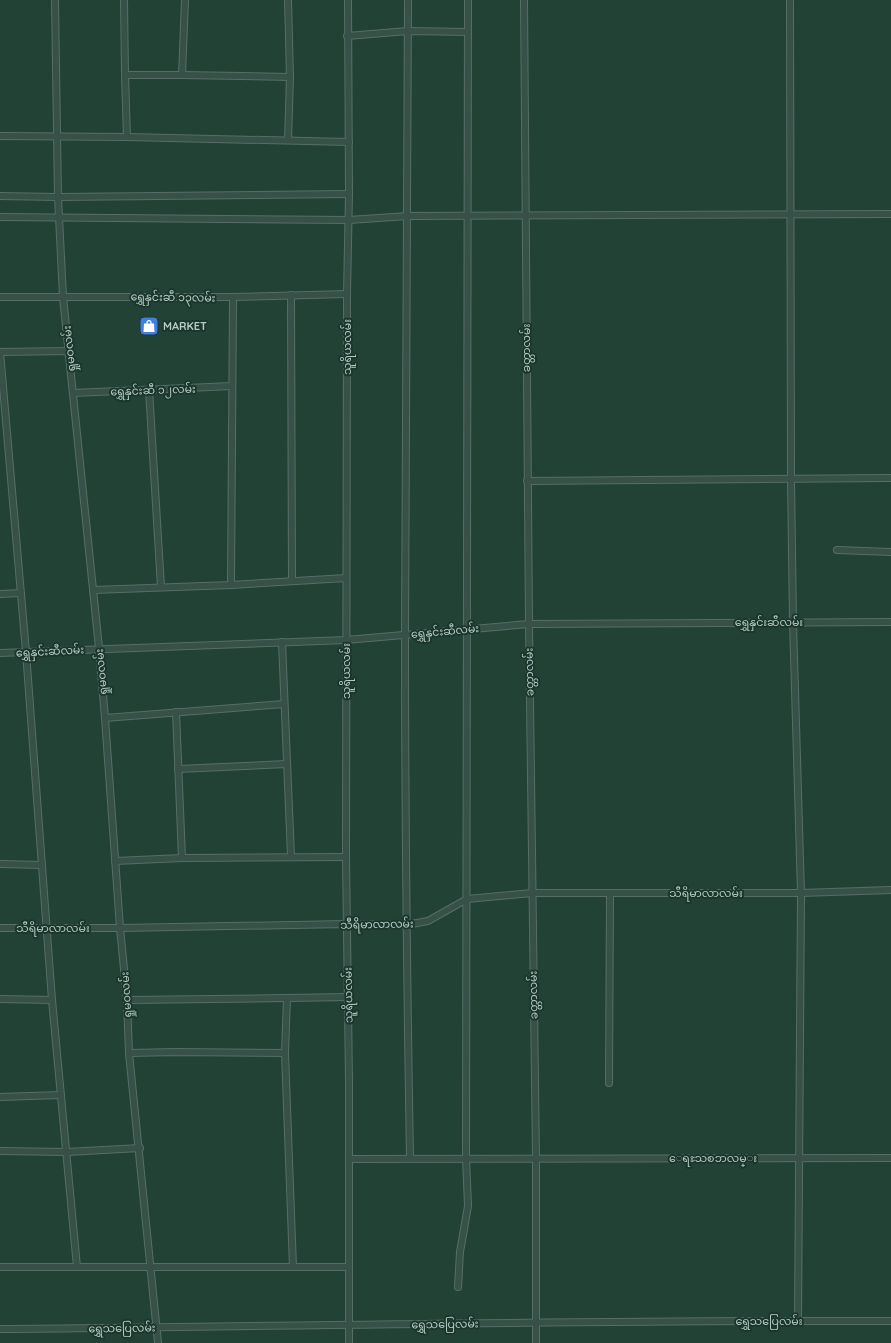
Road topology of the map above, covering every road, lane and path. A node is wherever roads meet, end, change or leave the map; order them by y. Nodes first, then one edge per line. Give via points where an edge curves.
1 (55, 0) edge
2 (124, 0) edge
3 (185, 0) edge
4 (288, 0) edge
5 (348, 0) edge
6 (408, 0) edge
7 (468, 0) edge
8 (524, 0) edge
9 (790, 0) edge
10 (408, 31) junction
11 (468, 32) junction
12 (347, 36) junction
13 (182, 75) junction
14 (125, 76) junction
15 (290, 77) junction
16 (0, 136) edge
17 (57, 137) junction
18 (127, 137) junction
19 (288, 140) junction
20 (349, 142) junction
21 (349, 194) junction
22 (0, 196) edge
23 (58, 197) junction
24 (790, 214) junction
25 (891, 214) edge
26 (525, 215) junction
27 (408, 216) junction
28 (468, 216) junction
29 (0, 217) edge
30 (59, 217) junction
31 (349, 220) junction
32 (347, 294) junction
33 (291, 295) junction
34 (0, 297) edge
35 (63, 297) junction
36 (233, 298) junction
37 (69, 351) junction
38 (0, 352) edge
39 (232, 386) junction
40 (149, 390) junction
41 (73, 393) junction
42 (891, 478) edge
43 (791, 479) junction
44 (527, 481) junction
45 (837, 550) dead end
46 (891, 552) edge
47 (346, 578) junction
48 (292, 581) junction
49 (231, 585) junction
50 (161, 587) junction
51 (93, 590) junction
52 (21, 593) junction
53 (0, 594) edge
54 (793, 622) junction
55 (891, 622) edge
56 (529, 624) junction
57 (467, 629) junction
58 (405, 635) junction
59 (346, 640) junction
60 (282, 642) junction
61 (99, 648) junction
62 (26, 652) junction
63 (0, 653) edge
64 (284, 704) junction
65 (176, 712) junction
66 (106, 718) junction
67 (287, 764) junction
68 (178, 770) junction
69 (291, 856) junction
70 (346, 857) junction
71 (182, 858) junction
72 (115, 861) junction
73 (0, 864) edge
74 (42, 865) junction
75 (891, 890) edge
76 (801, 892) junction
77 (532, 893) junction
78 (610, 893) junction
79 (467, 899) junction
80 (346, 924) junction
81 (406, 925) junction
82 (0, 928) edge
83 (46, 928) junction
84 (120, 928) junction
85 (348, 996) junction
86 (287, 998) junction
87 (0, 999) edge
88 (52, 1000) junction
89 (127, 1000) junction
90 (129, 1053) junction
91 (285, 1053) junction
92 (609, 1084) dead end
93 (61, 1095) junction
94 (0, 1097) edge
95 (140, 1148) junction
96 (0, 1151) edge
97 (67, 1152) junction
98 (410, 1158) junction
99 (466, 1158) junction
100 (536, 1158) junction
101 (891, 1158) edge
102 (349, 1159) junction
103 (799, 1159) junction
104 (0, 1267) edge
105 (77, 1267) junction
106 (150, 1267) junction
107 (293, 1267) junction
108 (348, 1267) junction
109 (458, 1287) dead end
110 (798, 1321) junction
111 (891, 1321) edge
112 (536, 1322) junction
113 (348, 1326) junction
114 (157, 1327) junction
115 (0, 1329) edge
116 (158, 1343) edge
117 (349, 1343) edge
118 (536, 1343) edge

1 - 17 street, ရှုမဝလမ်း
2 - 14 street
3 - 13 street
4 - 15 street
5 - 12 street, သူရိယလမ်း
6 - 10 street
7 - 11 street
8 - 26 street, ခတ္တာလမ်း
9 - 24 street
10 - 11 street
10 - 12 street
10 - 27 street
11 - 28 street
12 - 20 street, သူရိယလမ်း
13 - 14 street
13 - 15 street
14 - 18 street
15 - 19 street
16 - 17 street
17 - 18 street
17 - 23 street, ရှုမဝလမ်း
18 - 19 street
19 - 20 street
20 - 21 street, သူရိယလမ်း
21 - 23 street
21 - 31 street, သူရိယလမ်း
22 - 23 street
23 - 30 street, ရှုမဝလမ်း
24 - 25 street
24 - 26 street
24 - 43 street
26 - 28 street
26 - 44 street, ခတ္တာလမ်း
27 - 28 street
27 - 31 street
27 - 58 street
28 - 57 street
29 - 30 street
30 - 31 street
30 - 35 street, ရှုမဝလမ်း
31 - 32 street, သူရိယလမ်း
32 - 33 street, ရွှေနှင်းဆီ ၁၃လမ်း
32 - 47 street, သူရိယလမ်း
33 - 36 street, ရွှေနှင်းဆီ ၁၃လမ်း
33 - 48 street
34 - 35 street, ရွှေနှင်းဆီ ၁၃လမ်း
35 - 36 street, ရွှေနှင်းဆီ ၁၃လမ်း
35 - 37 street, ရှုမဝလမ်း
36 - 39 street
37 - 38 street
37 - 41 street, ရှုမဝလမ်း
38 - 52 street
39 - 40 street, ရွှေနှင်းဆီ ၁၂လမ်း
39 - 49 street
40 - 41 street, ရွှေနှင်းဆီ ၁၂လမ်း
40 - 50 street
41 - 51 street, ရှုမဝလမ်း
42 - 43 street
43 - 44 street
43 - 54 street
44 - 56 street, ခတ္တာလမ်း
45 - 46 street
47 - 48 street
47 - 59 street, သူရိယလမ်း
48 - 49 street
49 - 50 street
50 - 51 street
51 - 61 street, ရှုမဝလမ်း
52 - 53 street
52 - 62 street
54 - 55 street, ရွှေနှင်းဆီလမ်း
54 - 56 street, ရွှေနှင်းဆီလမ်း
54 - 76 street
56 - 57 street, ရွှေနှင်းဆီလမ်း
56 - 77 street, ခတ္တာလမ်း
57 - 58 street, ရွှေနှင်းဆီလမ်း
57 - 79 street
58 - 59 street, ရွှေနှင်းဆီလမ်း
58 - 81 street
59 - 60 street, ရွှေနှင်းဆီလမ်း
59 - 70 street, သူရိယလမ်း
60 - 61 street, ရွှေနှင်းဆီလမ်း
60 - 64 street
61 - 62 street, ရွှေနှင်းဆီလမ်း
61 - 66 street, ရှုမဝလမ်း
62 - 63 street, ရွှေနှင်းဆီလမ်း
62 - 74 street
64 - 65 street
64 - 67 street
65 - 66 street
65 - 68 street
66 - 72 street, ရှုမဝလမ်း
67 - 68 street
67 - 69 street
68 - 71 street
69 - 70 street
69 - 71 street
70 - 80 street, သူရိယလမ်း
71 - 72 street
72 - 84 street, ရှုမဝလမ်း
73 - 74 street
74 - 83 street
75 - 76 street, သီရိမာလာလမ်း
76 - 78 street, သီရိမာလာလမ်း
76 - 103 street
77 - 78 street, သီရိမာလာလမ်း
77 - 79 street, သီရိမာလာလမ်း
77 - 100 street, ခတ္တာလမ်း
78 - 92 street
79 - 81 street, သီရိမာလာလမ်း via 428,921
79 - 99 street
80 - 81 street, သီရိမာလာလမ်း
80 - 84 street, သီရိမာလာလမ်း
80 - 85 street, သူရိယလမ်း
81 - 98 street
82 - 83 street, သီရိမာလာလမ်း
83 - 84 street, သီရိမာလာလမ်း
83 - 88 street
84 - 89 street, ရှုမဝလမ်း
85 - 86 street
85 - 102 street, သူရိယလမ်း
86 - 89 street
86 - 91 street
87 - 88 street
88 - 93 street
89 - 90 street, ရှုမဝလမ်း
90 - 91 street
90 - 95 street, ရှုမဝလမ်း
91 - 107 street
93 - 94 street
93 - 97 street
95 - 97 street
95 - 106 street, ရှုမဝလမ်း
96 - 97 street
97 - 105 street
98 - 99 street, ေရႊသစၥာလမ္း
98 - 102 street, ေရႊသစၥာလမ္း
99 - 100 street, ေရႊသစၥာလမ္း
99 - 109 street via 468,1206 460,1252
100 - 103 street, ေရႊသစၥာလမ္း
100 - 112 street, ခတ္တာလမ်း
101 - 103 street, ေရႊသစၥာလမ္း
102 - 108 street, သူရိယလမ်း
103 - 110 street
104 - 105 street
105 - 106 street
106 - 107 street
106 - 114 street, ရှုမဝလမ်း
107 - 108 street
108 - 113 street, သူရိယလမ်း
110 - 111 street, ရွှေသပြေလမ်း
110 - 112 street, ရွှေသပြေလမ်း
112 - 113 street, ရွှေသပြေလမ်း
112 - 118 street, ခတ္တာလမ်း
113 - 114 street, ရွှေသပြေလမ်း
113 - 117 street, သူရိယလမ်း
114 - 115 street, ရွှေသပြေလမ်း
114 - 116 street, ရှုမဝလမ်း

